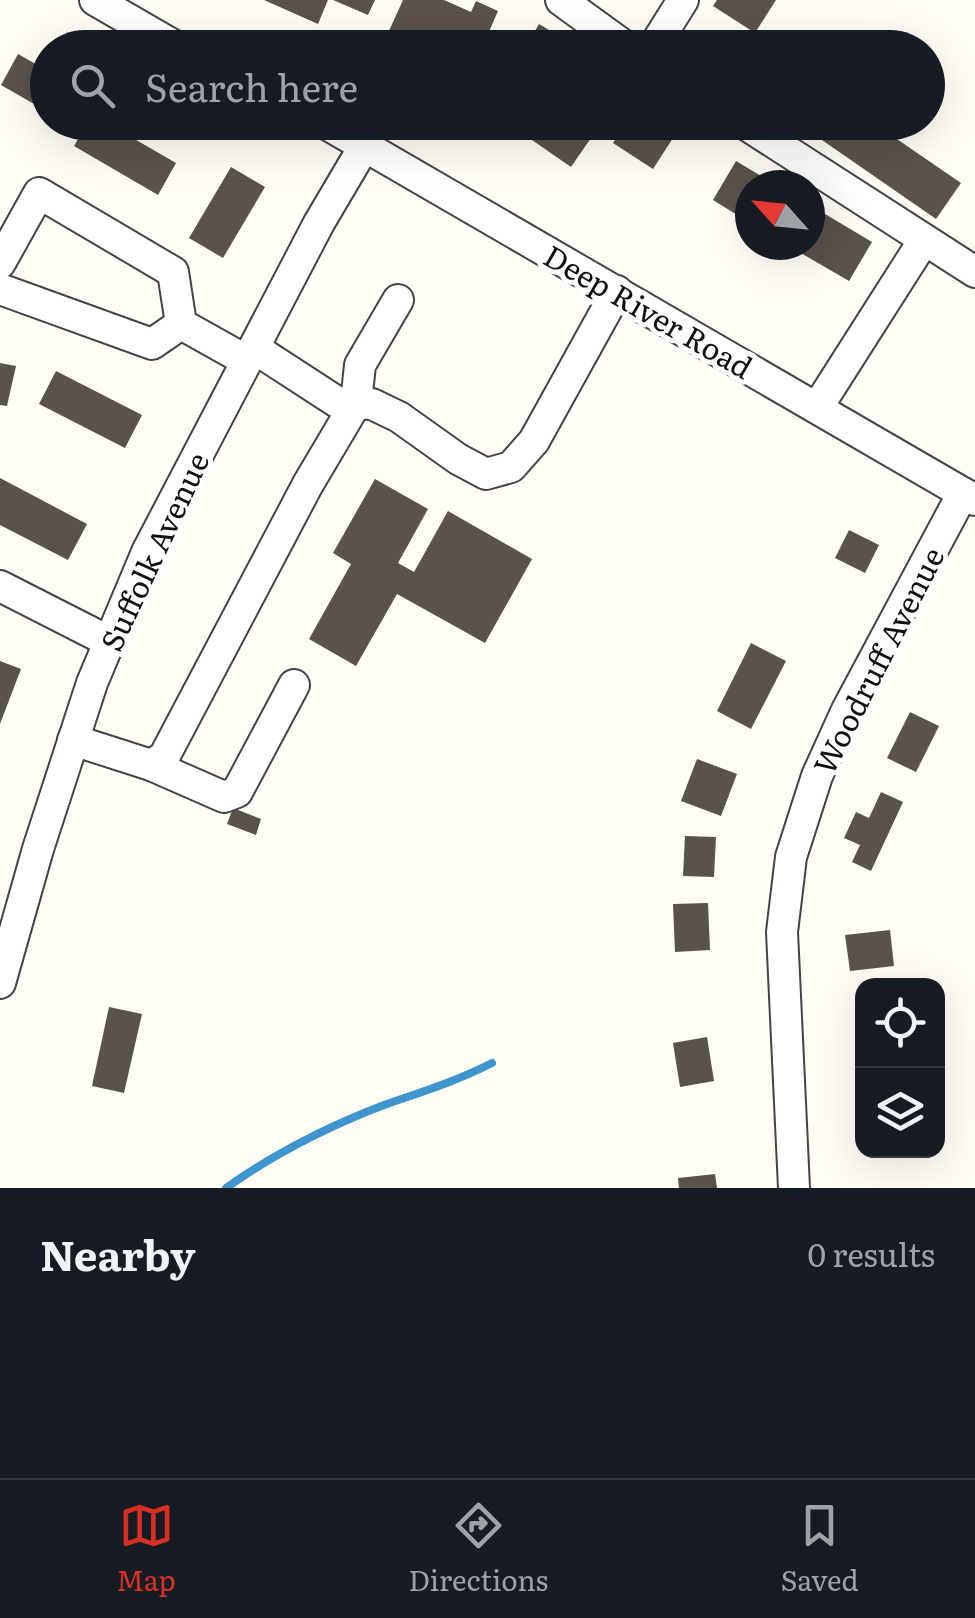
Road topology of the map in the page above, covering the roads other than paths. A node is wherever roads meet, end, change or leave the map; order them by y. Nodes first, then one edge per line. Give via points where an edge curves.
1 (95, 0) edge
2 (561, 0) edge
3 (683, 0) edge
4 (147, 30) edge
5 (602, 30) edge
6 (664, 30) edge
7 (357, 140) edge
8 (770, 140) edge
9 (365, 144) junction
10 (924, 240) junction
11 (0, 263) edge
12 (975, 272) edge
13 (0, 290) edge
14 (617, 291) junction
15 (398, 300) dead end
16 (181, 324) junction
17 (250, 354) junction
18 (356, 403) junction
19 (817, 408) junction
20 (969, 496) edge
21 (0, 586) edge
22 (110, 642) junction
23 (294, 684) dead end
24 (74, 740) junction
25 (150, 765) junction
26 (0, 982) edge
27 (794, 1188) edge

1 - 4 street
2 - 5 street
3 - 6 street
7 - 9 street, Deep River Road
8 - 10 street
9 - 14 street, Deep River Road
9 - 17 street, Suffolk Avenue
10 - 12 street
10 - 19 street
11 - 16 street via 39,193 173,272
13 - 16 street via 152,344
14 - 18 street via 534,441 511,467 486,474 399,417
14 - 19 street, Deep River Road
15 - 18 street via 360,365
16 - 17 street
17 - 18 street via 337,402
17 - 22 street, Suffolk Avenue via 147,552
18 - 25 street via 164,756
19 - 20 street, Deep River Road
20 - 27 street, Woodruff Avenue via 847,710 791,857 782,932
21 - 22 street
22 - 24 street, Suffolk Avenue
23 - 25 street via 231,796
24 - 25 street
24 - 26 street, Suffolk Avenue

